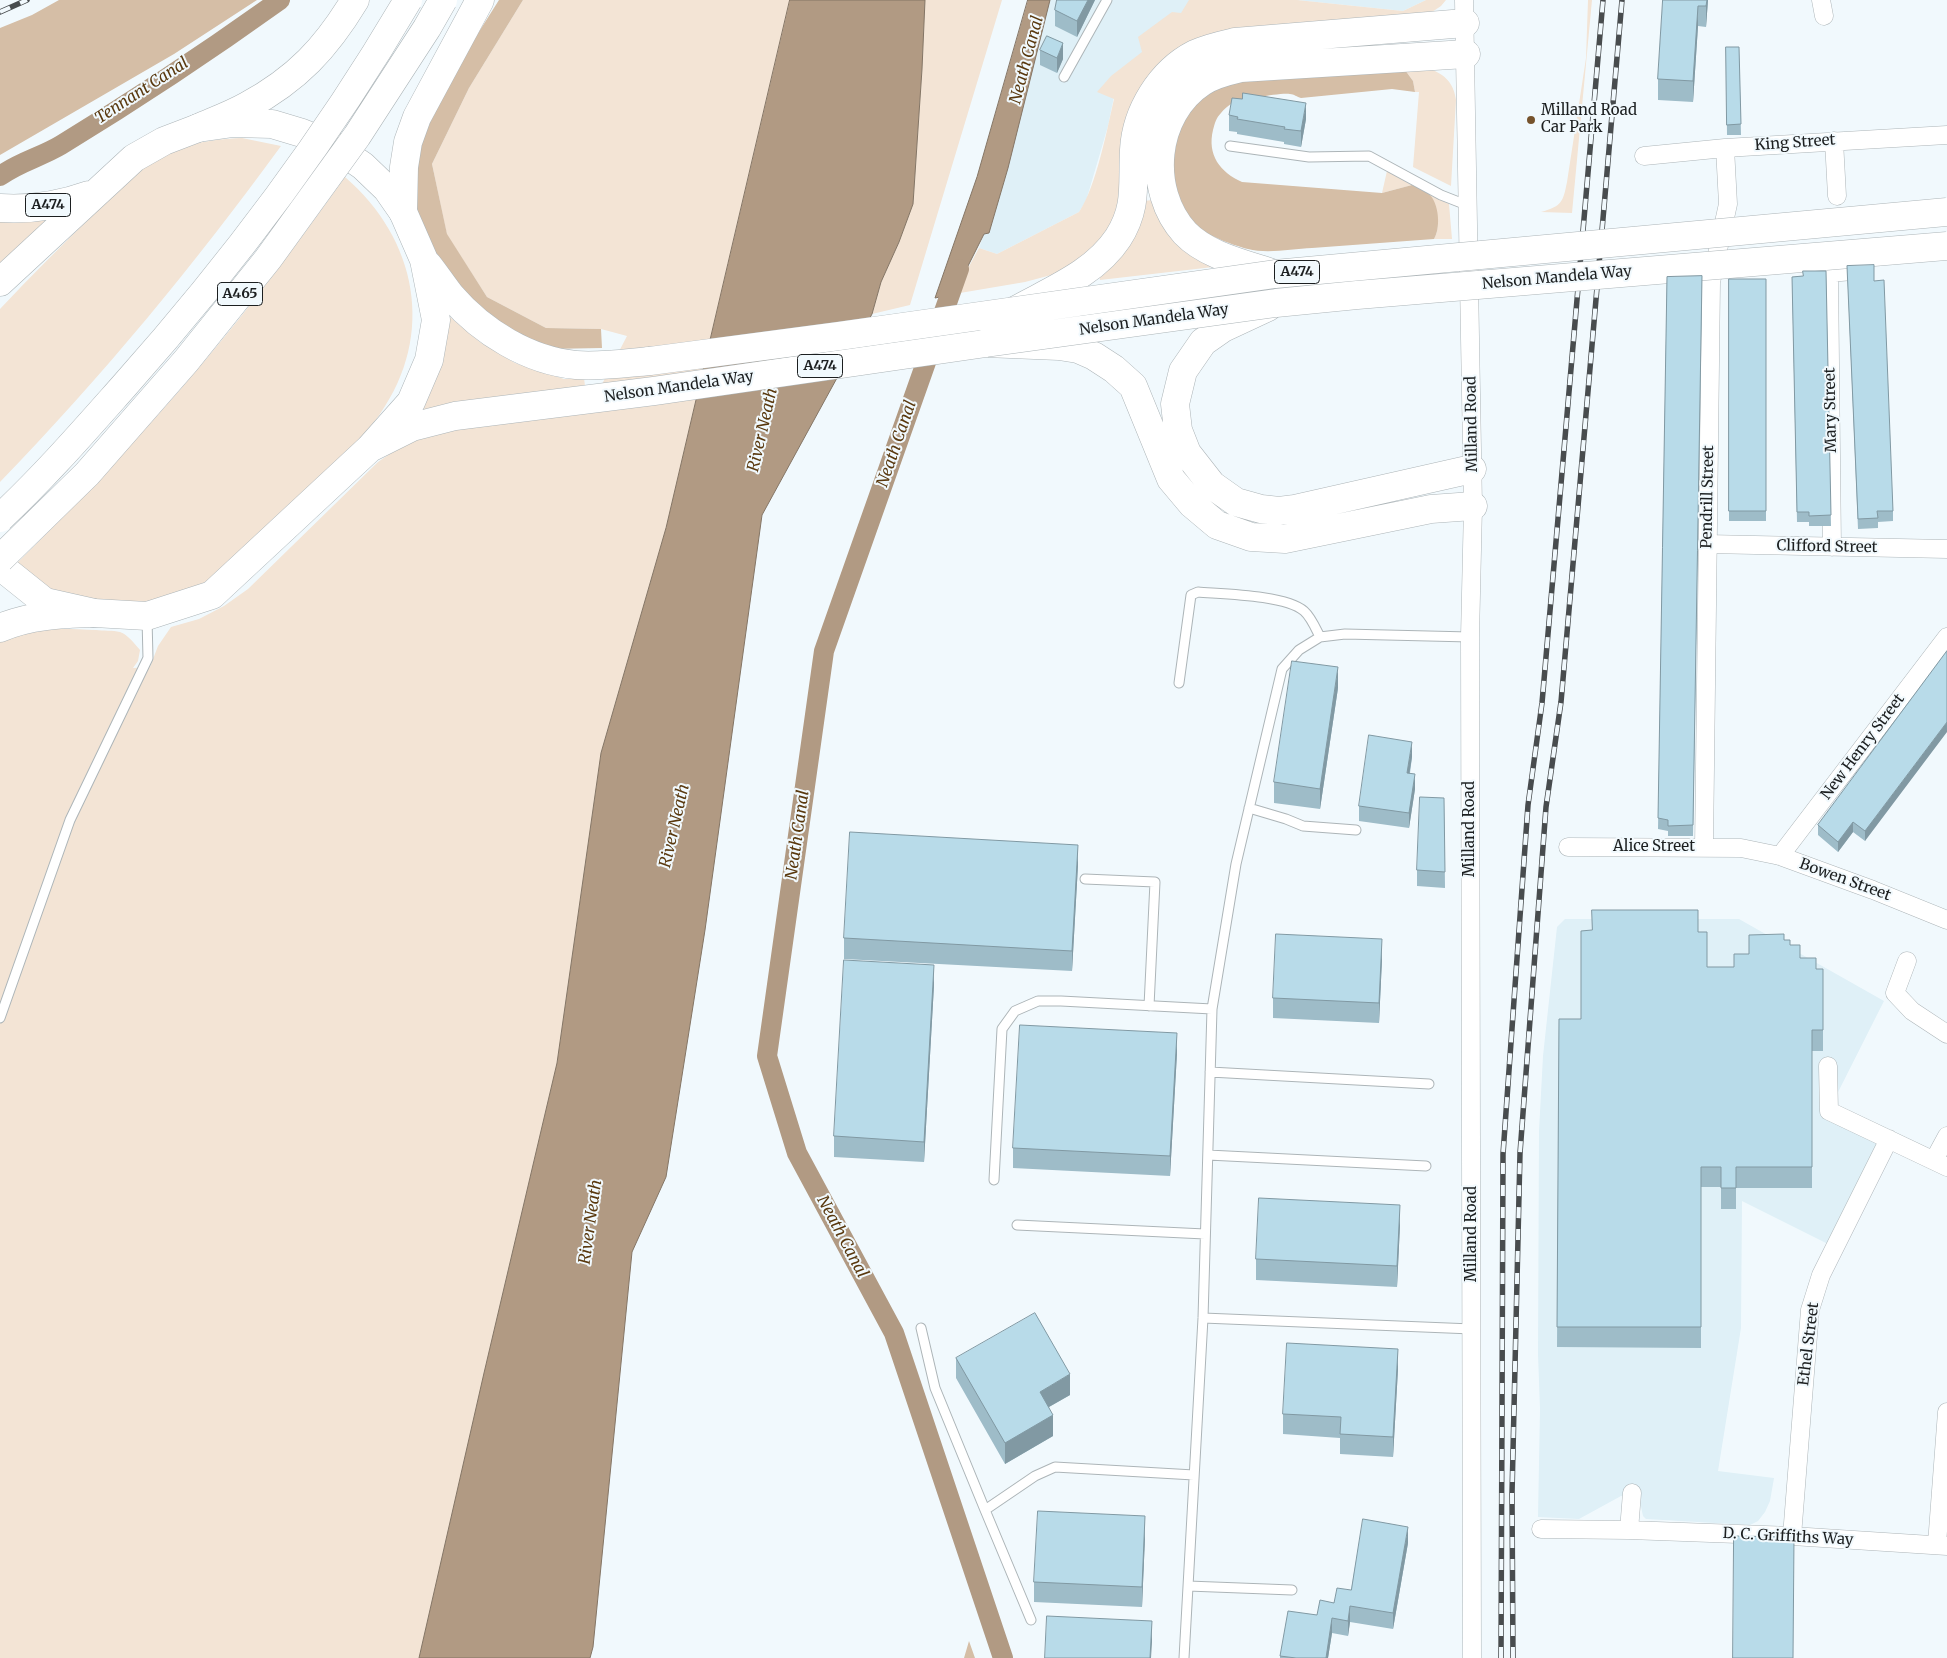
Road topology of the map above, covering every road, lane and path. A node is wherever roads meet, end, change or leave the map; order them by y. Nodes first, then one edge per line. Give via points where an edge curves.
1 (356, 0) edge
2 (408, 0) edge
3 (443, 0) edge
4 (480, 0) edge
5 (1107, 0) edge
6 (1465, 11) edge
7 (1466, 54) junction
8 (1064, 77) dead end
9 (198, 128) junction
10 (1947, 135) edge
11 (1834, 140) junction
12 (1230, 146) dead end
13 (1725, 148) junction
14 (1644, 156) dead end
15 (95, 193) junction
16 (1837, 196) dead end
17 (1469, 206) junction
18 (0, 208) edge
19 (403, 212) junction
20 (1947, 212) edge
21 (1947, 246) edge
22 (424, 260) junction
23 (1864, 270) edge
24 (1829, 273) junction
25 (1275, 274) junction
26 (1804, 275) edge
27 (0, 282) edge
28 (1276, 303) junction
29 (1016, 310) junction
30 (986, 343) junction
31 (370, 448) junction
32 (1472, 469) junction
33 (1473, 506) junction
34 (0, 518) edge
35 (1707, 544) junction
36 (1832, 547) junction
37 (1947, 549) edge
38 (0, 559) edge
39 (0, 566) edge
40 (94, 613) junction
41 (147, 616) junction
42 (0, 628) edge
43 (1320, 637) junction
44 (1470, 637) junction
45 (1947, 637) edge
46 (1179, 683) dead end
47 (1249, 808) junction
48 (1356, 830) dead end
49 (1568, 847) dead end
50 (1704, 847) junction
51 (1741, 848) joint
52 (1780, 856) junction
53 (1085, 879) dead end
54 (1947, 920) edge
55 (1907, 961) dead end
56 (1149, 1006) junction
57 (1212, 1010) junction
58 (0, 1018) edge
59 (1947, 1034) edge
60 (1828, 1066) dead end
61 (1210, 1072) junction
62 (1429, 1084) dead end
63 (1947, 1136) edge
64 (1889, 1139) junction
65 (1208, 1154) junction
66 (1940, 1164) edge
67 (1426, 1166) dead end
68 (994, 1180) dead end
69 (1017, 1225) dead end
70 (1206, 1234) junction
71 (1203, 1318) junction
72 (922, 1328) dead end
73 (1472, 1329) junction
74 (1947, 1412) edge
75 (1194, 1475) junction
76 (1632, 1493) dead end
77 (985, 1510) junction
78 (1542, 1529) dead end
79 (1629, 1530) junction
80 (1792, 1536) junction
81 (1942, 1545) edge
82 (1188, 1586) junction
83 (1292, 1590) dead end
84 (1030, 1620) dead end
85 (1184, 1658) edge
86 (1472, 1658) edge

1 - 9 main road via 332,35 298,72 246,107
2 - 34 main road, A465, bridge via 330,122 245,241 129,381 66,452
3 - 38 main road, A465, bridge via 357,136 268,259 186,361 87,474
4 - 19 main road via 417,117 404,167
5 - 8 lane
6 - 7 street, Milland Road
6 - 29 main road via 1235,42 1195,54 1164,78 1142,113 1134,149 1134,200 1117,238 1087,270
7 - 17 street, Milland Road
7 - 25 main road via 1242,68 1203,81 1178,104 1164,132 1159,169 1173,215 1186,233 1217,254
9 - 15 main road via 164,141 134,158
9 - 19 main road via 233,123 272,124 318,139 363,166 387,189
10 - 11 street, King Street
11 - 13 street, King Street
11 - 16 street
12 - 17 lane via 1309,156 1369,156 1441,195
13 - 14 street, King Street
13 - 35 street, Pendrill Street via 1728,204 1711,282
15 - 18 main road, A474 via 60,204
15 - 27 main road
17 - 32 street, Milland Road
19 - 22 main road
20 - 25 main road, Nelson Mandela Way / A474, bridge
21 - 28 main road, Nelson Mandela Way / A474, bridge
22 - 29 main road, Nelson Mandela Way / A474, bridge via 452,297 481,325 541,359 576,365 650,361
22 - 31 main road via 436,320 429,360 411,402
23 - 24 street
24 - 26 street
24 - 36 street, Mary Street
25 - 29 main road, Nelson Mandela Way / A474, bridge
28 - 30 main road, Nelson Mandela Way / A474, bridge
28 - 32 main road, bridge via 1223,328 1203,342 1182,371 1175,404 1178,430 1187,453 1212,485 1236,502 1279,511
30 - 31 main road, Nelson Mandela Way / A474 via 455,416 412,427
30 - 33 main road, bridge via 1078,349 1114,369 1133,386 1171,479 1192,504 1217,525 1251,537 1285,539 1431,508
31 - 41 main road via 212,595
32 - 33 street, Milland Road
33 - 44 street, Milland Road
35 - 36 street, Clifford Street
35 - 50 street, Pendrill Street
36 - 37 street, Clifford Street
39 - 40 main road via 45,602
40 - 41 main road
40 - 42 main road via 54,615
41 - 58 lane via 148,658 70,820
43 - 44 lane via 1345,634
43 - 46 lane via 1305,611 1294,604 1198,592 1191,595
43 - 47 lane via 1299,650 1282,669
44 - 73 street, Milland Road
45 - 52 street, New Henry Street
47 - 48 lane via 1303,826
47 - 57 lane via 1228,904
49 - 50 street, Alice Street
50 - 51 street, Alice Street
51 - 52 street, Bowen Street
52 - 54 street, Bowen Street
53 - 56 lane via 1155,882
55 - 59 street via 1895,993 1912,1011
56 - 57 lane
56 - 68 lane via 1038,1001 1015,1011 1002,1029
57 - 61 lane
60 - 64 street via 1829,1111
61 - 62 lane
61 - 65 lane
63 - 66 street
64 - 66 street
64 - 80 street, Ethel Street via 1821,1275 1810,1310
65 - 67 lane
65 - 70 lane
69 - 70 lane
70 - 71 lane
71 - 73 lane
71 - 75 lane
72 - 77 lane via 935,1388
73 - 86 street, Milland Road
74 - 81 street
75 - 77 lane via 1055,1467 1035,1476
75 - 82 lane
76 - 79 street
77 - 84 lane
78 - 79 street, D. C. Griffiths Way
79 - 80 street, D. C. Griffiths Way
80 - 81 street, D. C. Griffiths Way
82 - 83 lane
82 - 85 lane

